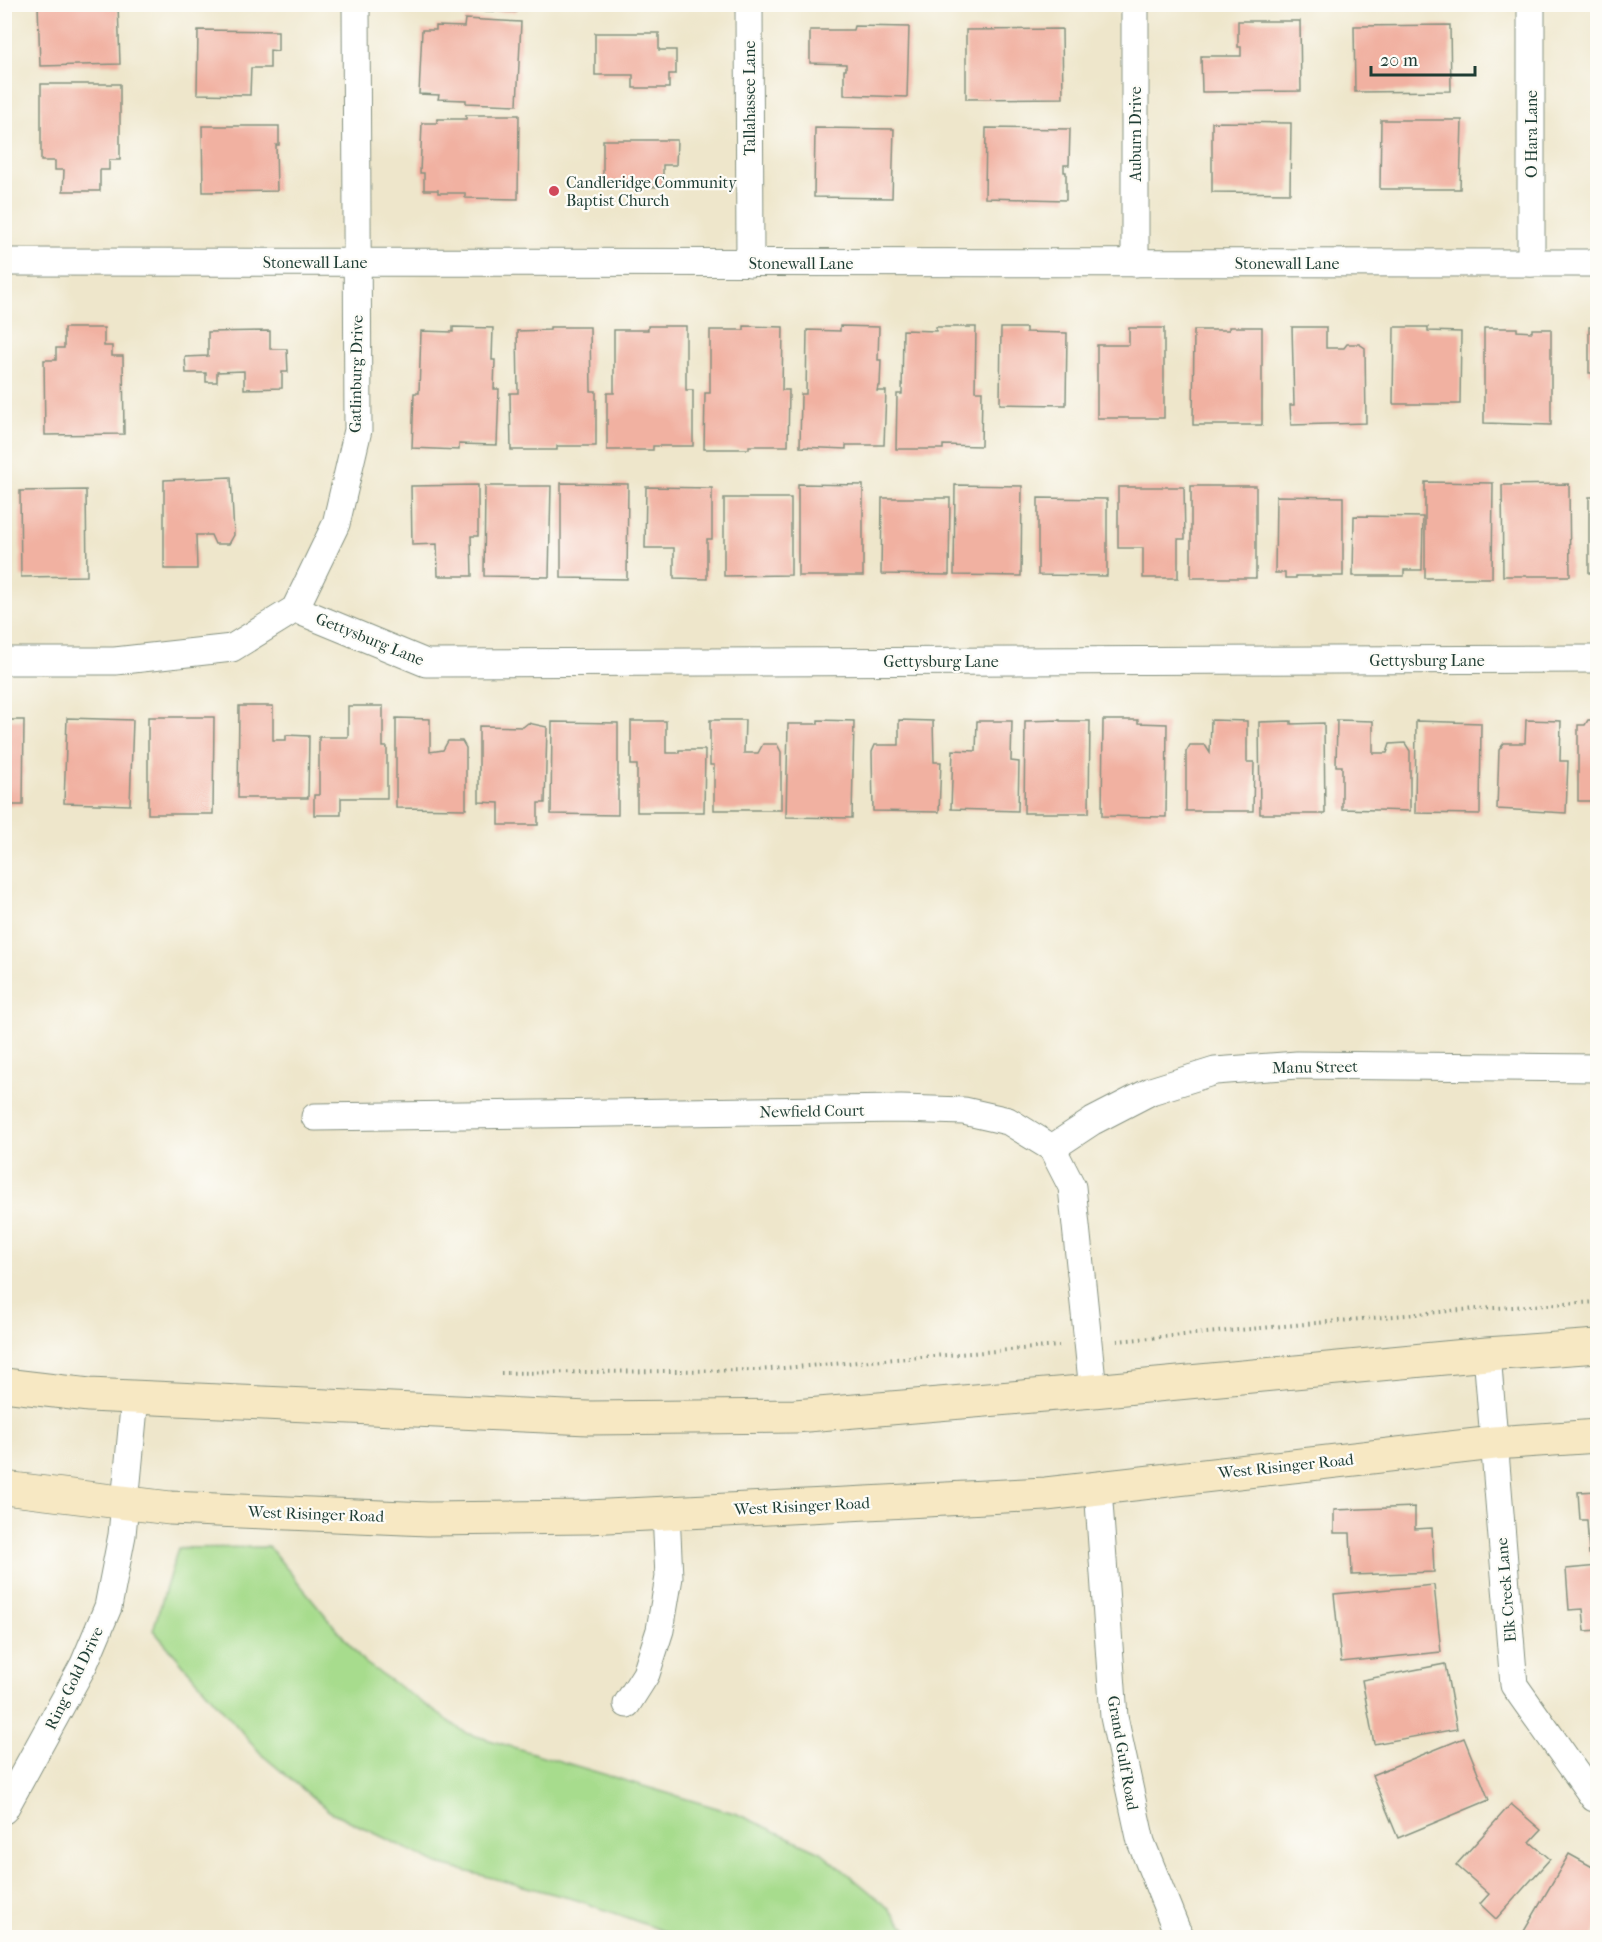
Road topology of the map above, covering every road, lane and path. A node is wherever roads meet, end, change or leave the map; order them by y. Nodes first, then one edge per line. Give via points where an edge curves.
1 (356, 4) edge
2 (748, 4) edge
3 (1135, 4) edge
4 (1531, 4) edge
5 (4, 262) edge
6 (357, 262) junction
7 (750, 263) junction
8 (1135, 263) junction
9 (1531, 263) junction
10 (1598, 263) edge
11 (295, 609) junction
12 (1598, 659) edge
13 (4, 661) edge
14 (1598, 1068) edge
15 (315, 1117) dead end
16 (1052, 1148) junction
17 (1598, 1302) edge
18 (1088, 1344) junction
19 (1598, 1346) edge
20 (1487, 1354) junction
21 (501, 1373) dead end
22 (4, 1385) edge
23 (1093, 1392) junction
24 (135, 1397) junction
25 (1598, 1436) edge
26 (1494, 1443) junction
27 (4, 1488) edge
28 (1098, 1488) junction
29 (125, 1503) junction
30 (666, 1513) junction
31 (627, 1704) dead end
32 (1598, 1799) edge
33 (4, 1810) edge
34 (1181, 1938) edge

1 - 6 street, Gatlinburg Drive
2 - 7 street, Tallahassee Lane
3 - 8 street, Auburn Drive
4 - 9 street, O Hara Lane
5 - 6 street, Stonewall Lane
6 - 7 street, Stonewall Lane
6 - 11 street, Gatlinburg Drive via 358,430 336,524
7 - 8 street, Stonewall Lane
8 - 9 street, Stonewall Lane
9 - 10 street, Stonewall Lane
11 - 12 street, Gettysburg Lane via 426,663
11 - 13 street via 232,648 116,661
14 - 16 street, Manu Street via 1297,1065 1215,1071 1151,1091
15 - 16 street, Newfield Court via 964,1111 1008,1121
16 - 18 street via 1072,1187
17 - 18 path via 1461,1310
18 - 21 path via 758,1370
18 - 23 street
19 - 20 main road
20 - 23 main road
20 - 26 street, Elk Creek Lane
22 - 24 main road
23 - 24 main road via 795,1416 588,1418
24 - 29 street, Ring Gold Drive
25 - 26 main road, West Risinger Road
26 - 28 main road, West Risinger Road
26 - 32 street, Elk Creek Lane via 1514,1685
27 - 29 main road, West Risinger Road
28 - 30 main road, West Risinger Road
28 - 34 street, Grand Gulf Road via 1114,1717 1141,1842
29 - 30 main road, West Risinger Road via 428,1519
29 - 33 street, Ring Gold Drive via 108,1607 84,1664
30 - 31 street via 669,1577 660,1630 646,1674

